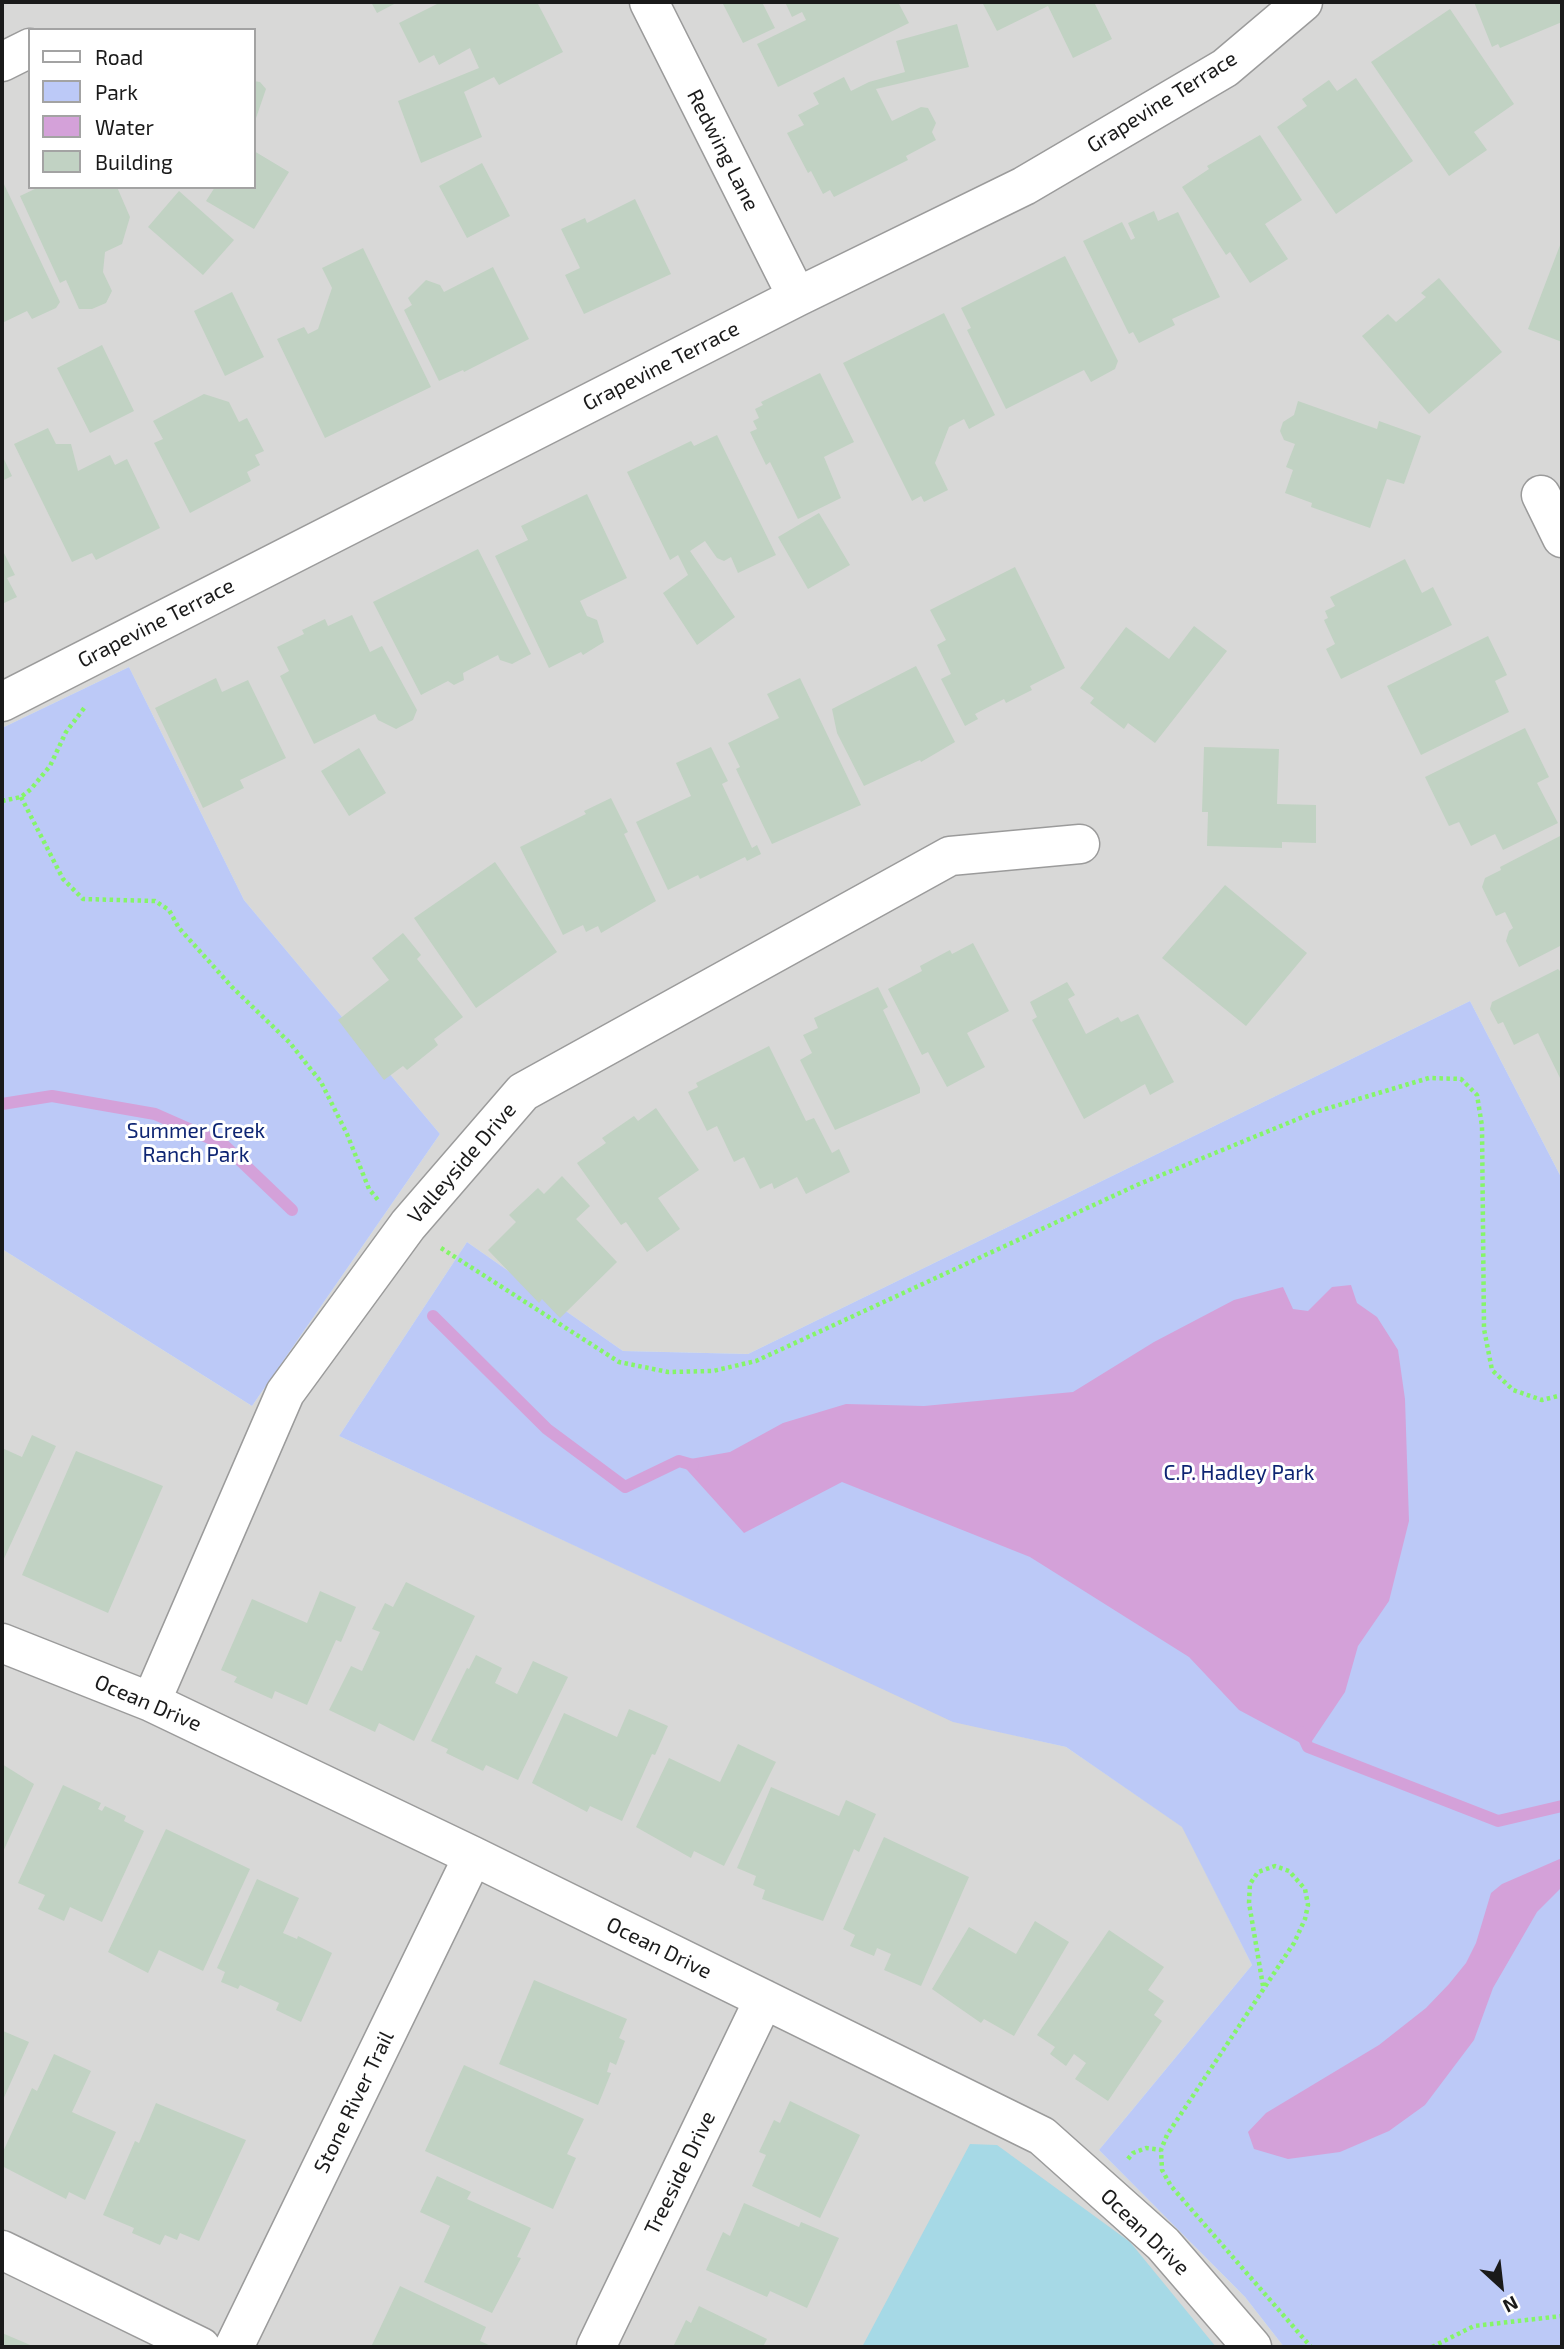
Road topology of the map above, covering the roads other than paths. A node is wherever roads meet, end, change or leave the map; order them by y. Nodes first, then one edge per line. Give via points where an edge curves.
1 (649, 2) edge
2 (1303, 2) edge
3 (28, 49) edge
4 (2, 62) edge
5 (797, 298) junction
6 (1541, 495) dead end
7 (1562, 538) edge
8 (2, 702) edge
9 (1080, 844) dead end
10 (2, 1643) edge
11 (151, 1702) junction
12 (473, 1856) junction
13 (764, 2000) junction
14 (2, 2250) edge
15 (201, 2347) edge
16 (234, 2347) edge
17 (596, 2347) edge
18 (1252, 2347) edge

1 - 5 street, Redwing Lane
2 - 5 street, Grapevine Terrace via 1225,68 1024,186
3 - 4 street
5 - 8 street, Grapevine Terrace
6 - 7 street
9 - 11 street, Valleyside Drive via 950,856 523,1092 408,1225 285,1393
10 - 11 street, Ocean Drive
11 - 12 street, Ocean Drive
12 - 13 street, Ocean Drive
12 - 16 street, Stone River Trail
13 - 17 street, Treeside Drive
13 - 18 street, Ocean Drive via 1042,2136 1163,2244
14 - 15 street

